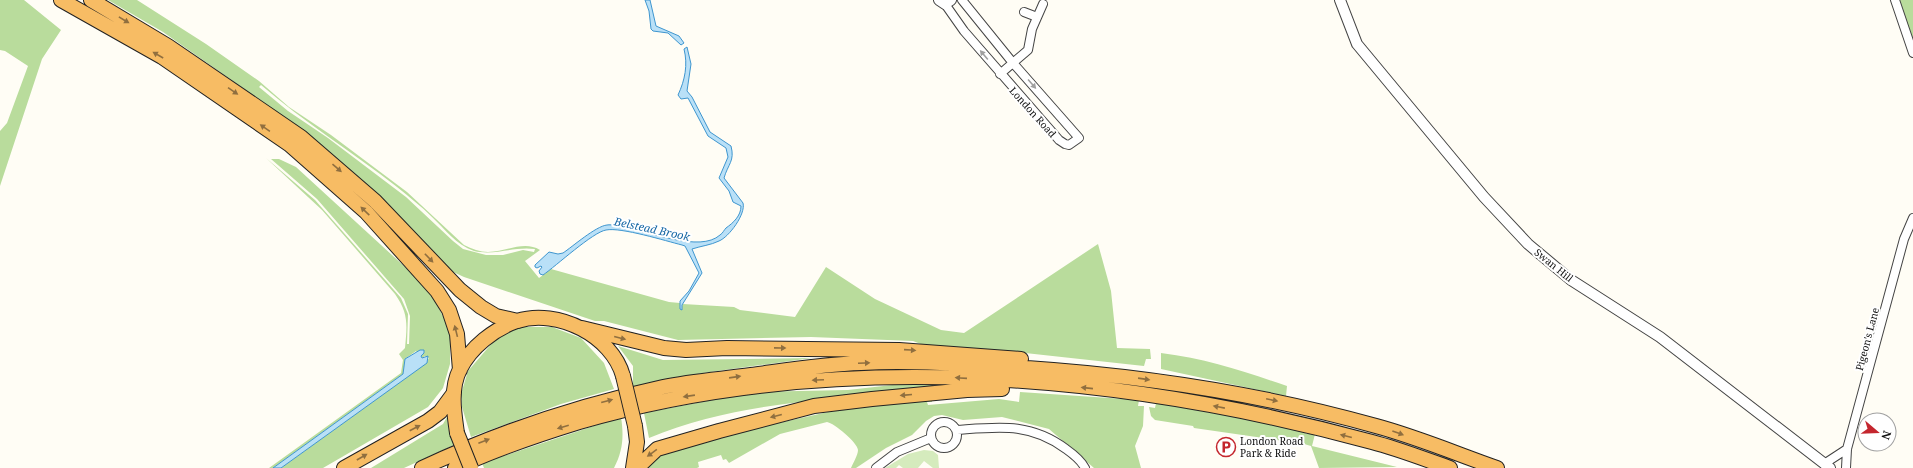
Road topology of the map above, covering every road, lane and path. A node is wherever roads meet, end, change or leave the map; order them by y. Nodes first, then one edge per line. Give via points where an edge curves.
1 (61, 0) edge
2 (91, 0) edge
3 (962, 0) edge
4 (1340, 0) edge
5 (1895, 0) edge
6 (945, 1) edge
7 (1043, 4) dead end
8 (1024, 12) dead end
9 (1037, 17) junction
10 (1913, 53) edge
11 (1013, 63) junction
12 (1000, 74) junction
13 (1913, 218) edge
14 (518, 321) junction
15 (582, 328) junction
16 (460, 370) junction
17 (1105, 374) junction
18 (1056, 384) junction
19 (454, 393) junction
20 (957, 430) junction
21 (931, 438) junction
22 (1847, 449) junction
23 (1827, 466) edge
24 (344, 468) edge
25 (422, 468) edge
26 (455, 468) edge
27 (471, 468) edge
28 (633, 468) edge
29 (637, 468) edge
30 (876, 468) edge
31 (1085, 468) edge
32 (1450, 468) edge
33 (1497, 468) edge
34 (1846, 468) edge

16 -> 1 highway via 457,334 449,310 437,291 366,212 290,145 162,57
2 -> 14 highway via 168,46 301,137 375,202 460,290 496,316
3 - 11 street, London Road
4 - 23 street, Swan Hill via 1357,44 1484,197 1528,244 1572,280 1660,337
5 - 10 street
12 -> 6 street, London Road via 964,31
7 - 9 street
8 - 9 street
9 - 11 street via 1028,50
11 - 12 street
11 -> 12 street, London Road via 1079,138 1069,145 1062,143
13 - 22 street, Pigeon's Lane via 1904,239
14 - 15 highway via 551,320
14 - 16 highway via 494,332 482,342 470,354
15 -> 17 highway via 664,348 686,350 899,350 1073,364
15 - 28 highway, bridge via 610,350 623,376 635,426 637,447
16 - 19 highway
25 -> 17 highway via 458,451 565,412 666,387 803,368 861,363 937,363
17 -> 33 highway via 1190,385 1271,400 1379,426
18 -> 26 highway via 932,376 789,382 675,398 622,410 518,442
18 -> 29 highway via 1030,389 959,390 814,406 656,449
32 -> 18 highway via 1374,443 1274,418 1190,402
24 -> 19 highway via 428,421 440,412
19 - 27 highway, bridge via 457,433
20 - 21 street via 950,423 939,423 933,428
20 - 21 street via 955,443 947,448 936,446
20 - 31 street via 999,426 1025,429 1062,446
21 - 30 street via 897,452
22 - 23 street
22 - 34 street, Pigeon's Lane

